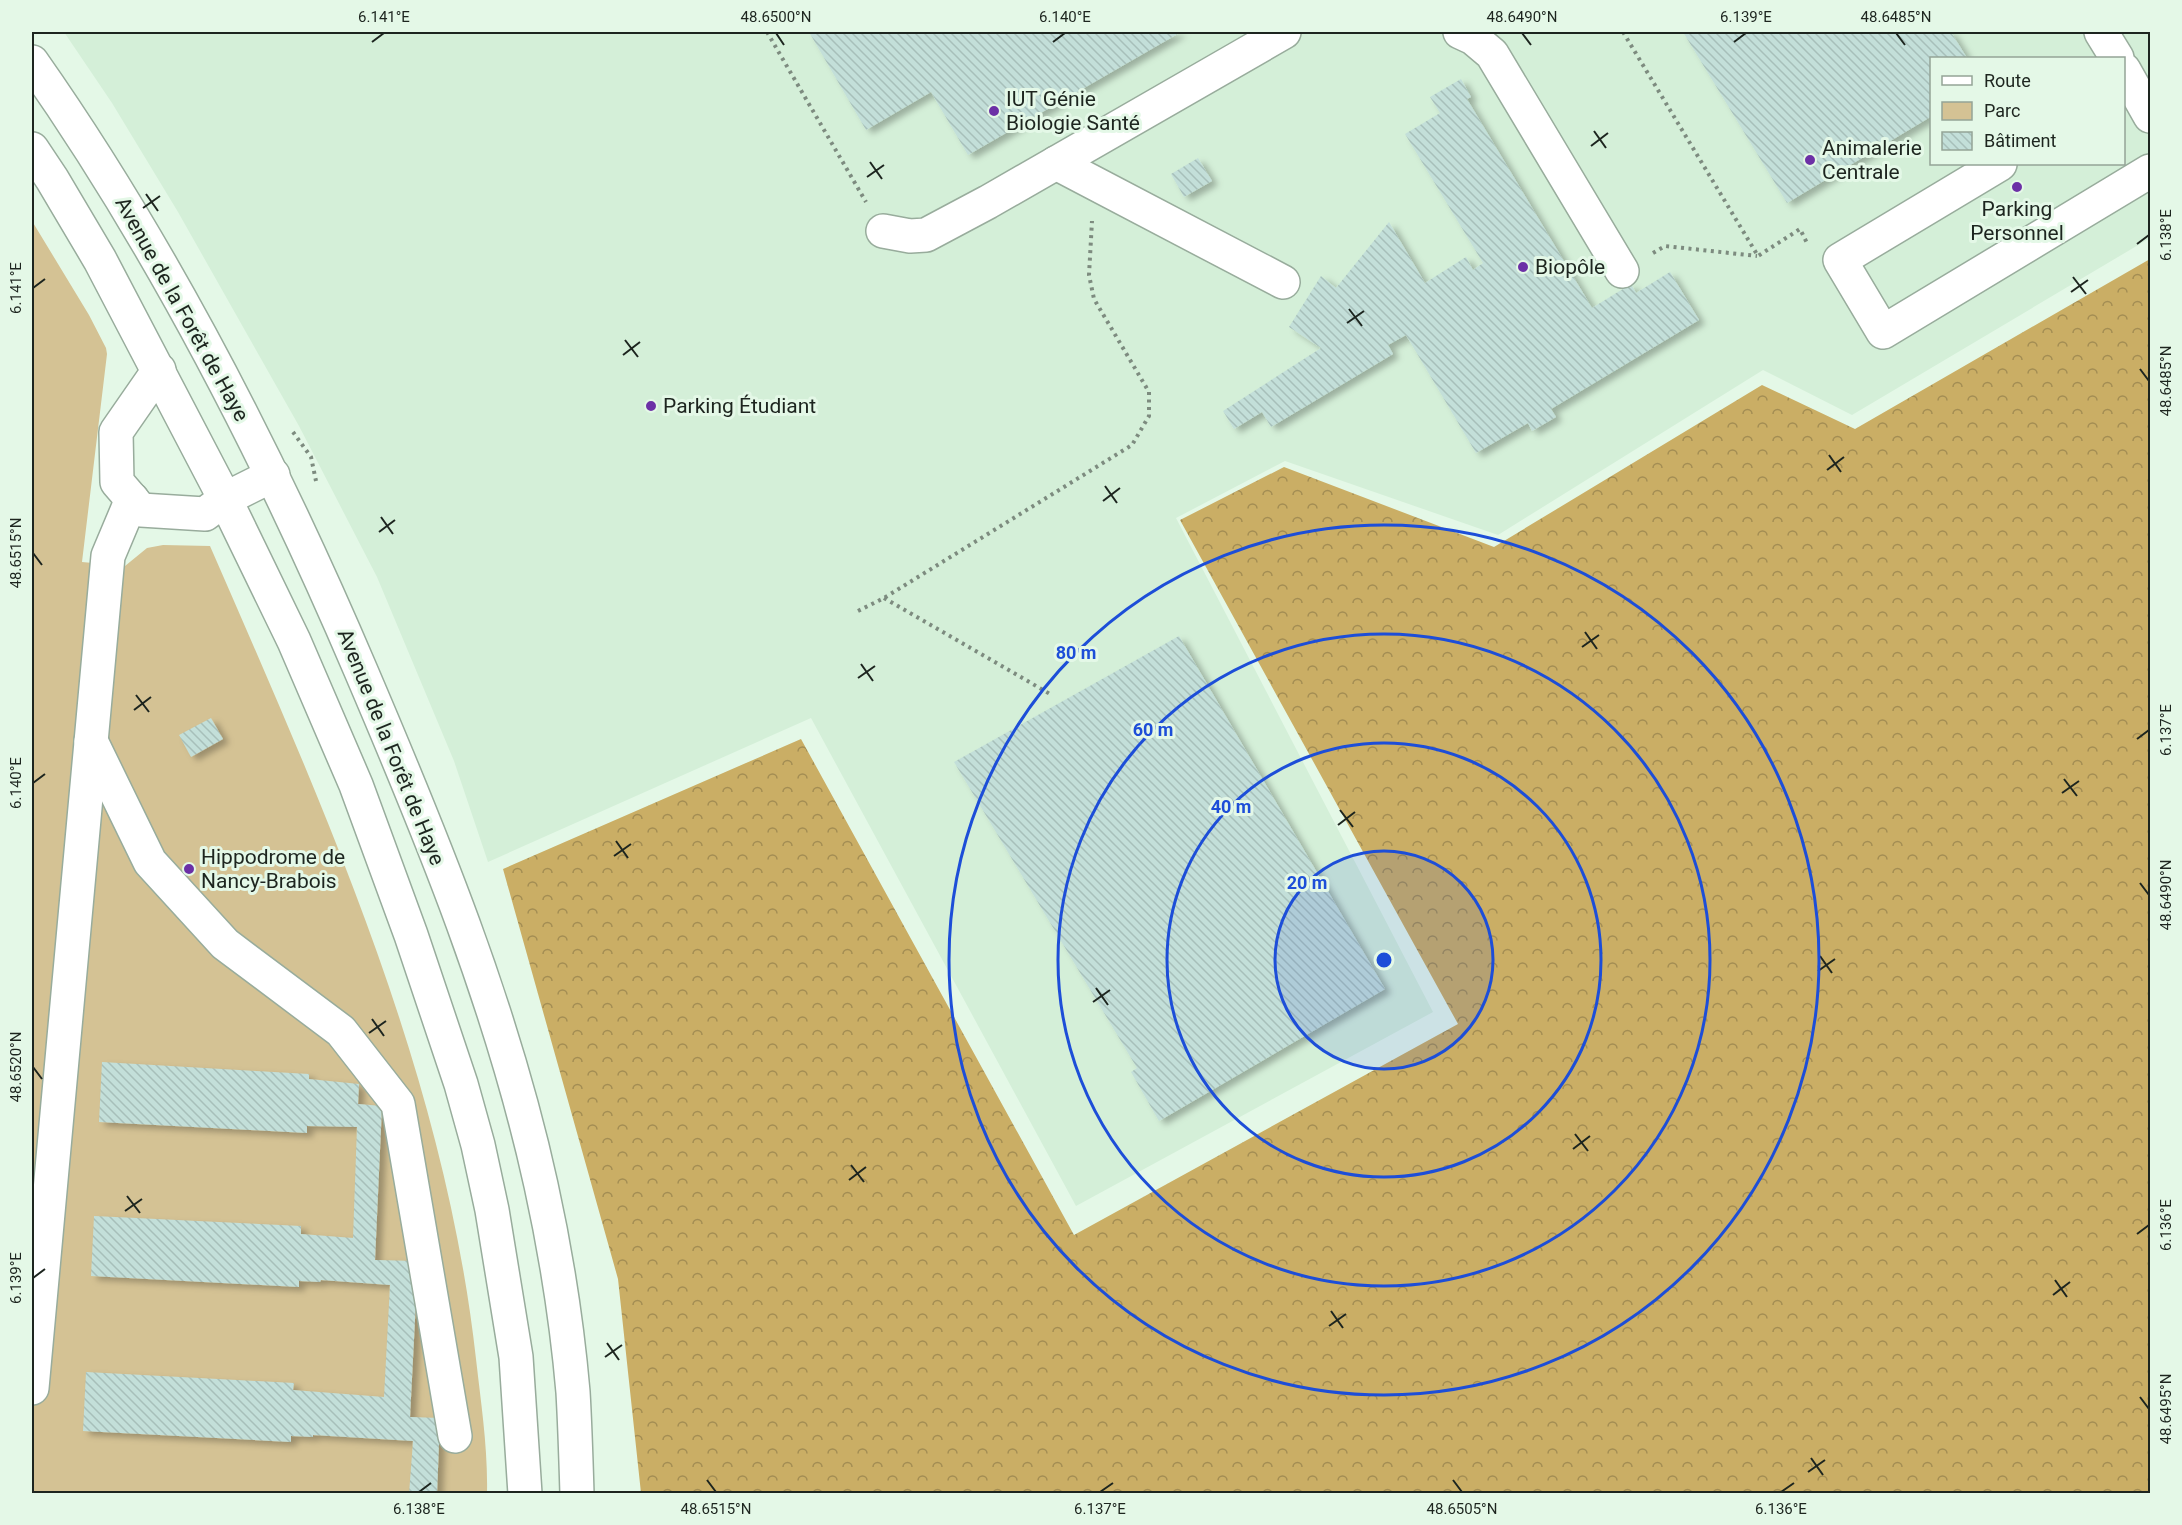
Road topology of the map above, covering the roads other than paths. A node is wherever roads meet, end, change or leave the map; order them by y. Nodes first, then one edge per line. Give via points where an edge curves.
1 (1284, 32) edge
2 (1460, 32) edge
3 (2101, 32) edge
4 (2117, 57) edge
5 (32, 62) edge
6 (2129, 75) edge
7 (2151, 116) edge
8 (32, 149) edge
9 (1056, 163) junction
10 (1998, 165) edge
11 (2151, 171) edge
12 (883, 231) road end
13 (1622, 271) road end
14 (1283, 282) dead end
15 (159, 370) junction
16 (273, 475) junction
17 (132, 500) junction
18 (225, 500) junction
19 (91, 741) junction
20 (32, 1388) edge
21 (455, 1436) dead end
22 (525, 1494) edge
23 (577, 1494) edge

1 - 9 street
2 - 13 street via 1492,54
3 - 4 street
5 - 16 street, Avenue de la Forêt de Haye via 176,292
6 - 7 street
8 - 15 street via 100,260
9 - 12 street via 926,235
9 - 14 street
10 - 11 street via 1840,260 1883,332
15 - 17 street via 116,432 117,482
15 - 18 street
16 - 18 street
16 - 23 street, Avenue de la Forêt de Haye via 411,787 483,980 524,1114 564,1315 573,1394
17 - 18 street via 141,510 205,514
17 - 19 street via 108,556
18 - 22 street via 294,641 356,785 460,1083 487,1188 507,1294 516,1357
19 - 20 street
19 - 21 street via 150,862 225,944 341,1031 398,1104

